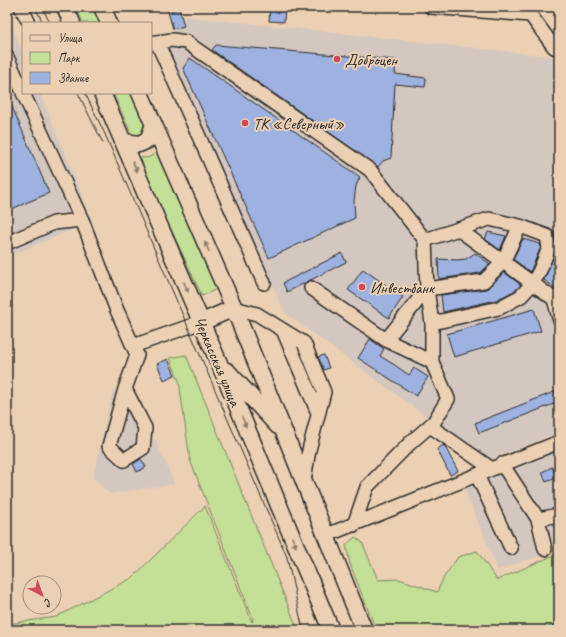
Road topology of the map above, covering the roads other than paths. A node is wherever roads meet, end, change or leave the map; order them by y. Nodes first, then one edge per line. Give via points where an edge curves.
1 (65, 7) edge
2 (102, 7) edge
3 (431, 7) edge
4 (528, 11) edge
5 (72, 22) edge
6 (109, 22) edge
7 (154, 43) edge
8 (559, 49) edge
9 (7, 57) edge
10 (22, 91) edge
11 (23, 94) edge
12 (102, 94) edge
13 (140, 94) edge
14 (154, 126) junction
15 (124, 142) junction
16 (82, 220) junction
17 (520, 226) junction
18 (458, 229) junction
19 (425, 240) junction
20 (7, 243) edge
21 (504, 262) junction
22 (264, 283) dead end
23 (533, 283) junction
24 (311, 288) dead end
25 (427, 289) junction
26 (234, 308) junction
27 (559, 318) edge
28 (202, 322) junction
29 (432, 323) junction
30 (386, 340) junction
31 (133, 346) junction
32 (218, 361) junction
33 (432, 362) junction
34 (125, 389) junction
35 (430, 426) junction
36 (285, 434) junction
37 (559, 442) edge
38 (497, 467) junction
39 (477, 475) junction
40 (304, 480) junction
41 (559, 515) edge
42 (538, 519) junction
43 (354, 525) junction
44 (327, 536) junction
45 (511, 548) dead end
46 (545, 549) dead end
47 (331, 630) edge
48 (364, 630) edge

1 - 5 main road
2 - 6 main road
3 - 4 lane
4 - 8 lane via 554,47
7 - 19 lane via 172,40 186,42 370,170
7 - 22 lane
9 - 10 lane
11 - 16 lane
12 - 15 main road, Черкасская улица
13 - 14 main road
14 - 15 main road via 148,140 139,144
26 -> 14 main road
15 -> 28 main road, Черкасская улица
16 - 20 lane via 54,223
16 - 31 lane
17 - 18 lane via 489,219
17 - 21 lane
17 - 23 lane via 547,236 549,248
18 - 19 lane
18 - 21 lane
19 - 25 lane
21 - 23 lane
21 - 25 lane via 484,281
23 - 27 lane via 554,299
23 - 29 lane via 521,296 499,308
24 - 30 lane
25 - 29 lane
25 - 30 lane
26 - 28 main road
26 - 36 main road
26 - 40 lane via 256,314 304,343 324,392
28 - 31 lane
28 - 32 main road, Черкасская улица
29 - 33 lane
30 - 33 lane
31 - 34 lane via 137,355
32 - 36 main road
32 -> 47 main road, Черкасская улица
33 - 35 lane via 448,399
34 - 34 lane via 109,446 124,460 143,448 145,428
35 - 38 lane
35 - 43 lane via 367,487
36 - 40 main road
37 - 38 lane
38 - 39 lane
38 - 42 lane
39 - 43 lane
39 - 45 lane
40 - 44 main road
41 - 42 lane
42 - 46 lane
43 - 44 lane
44 - 48 main road

